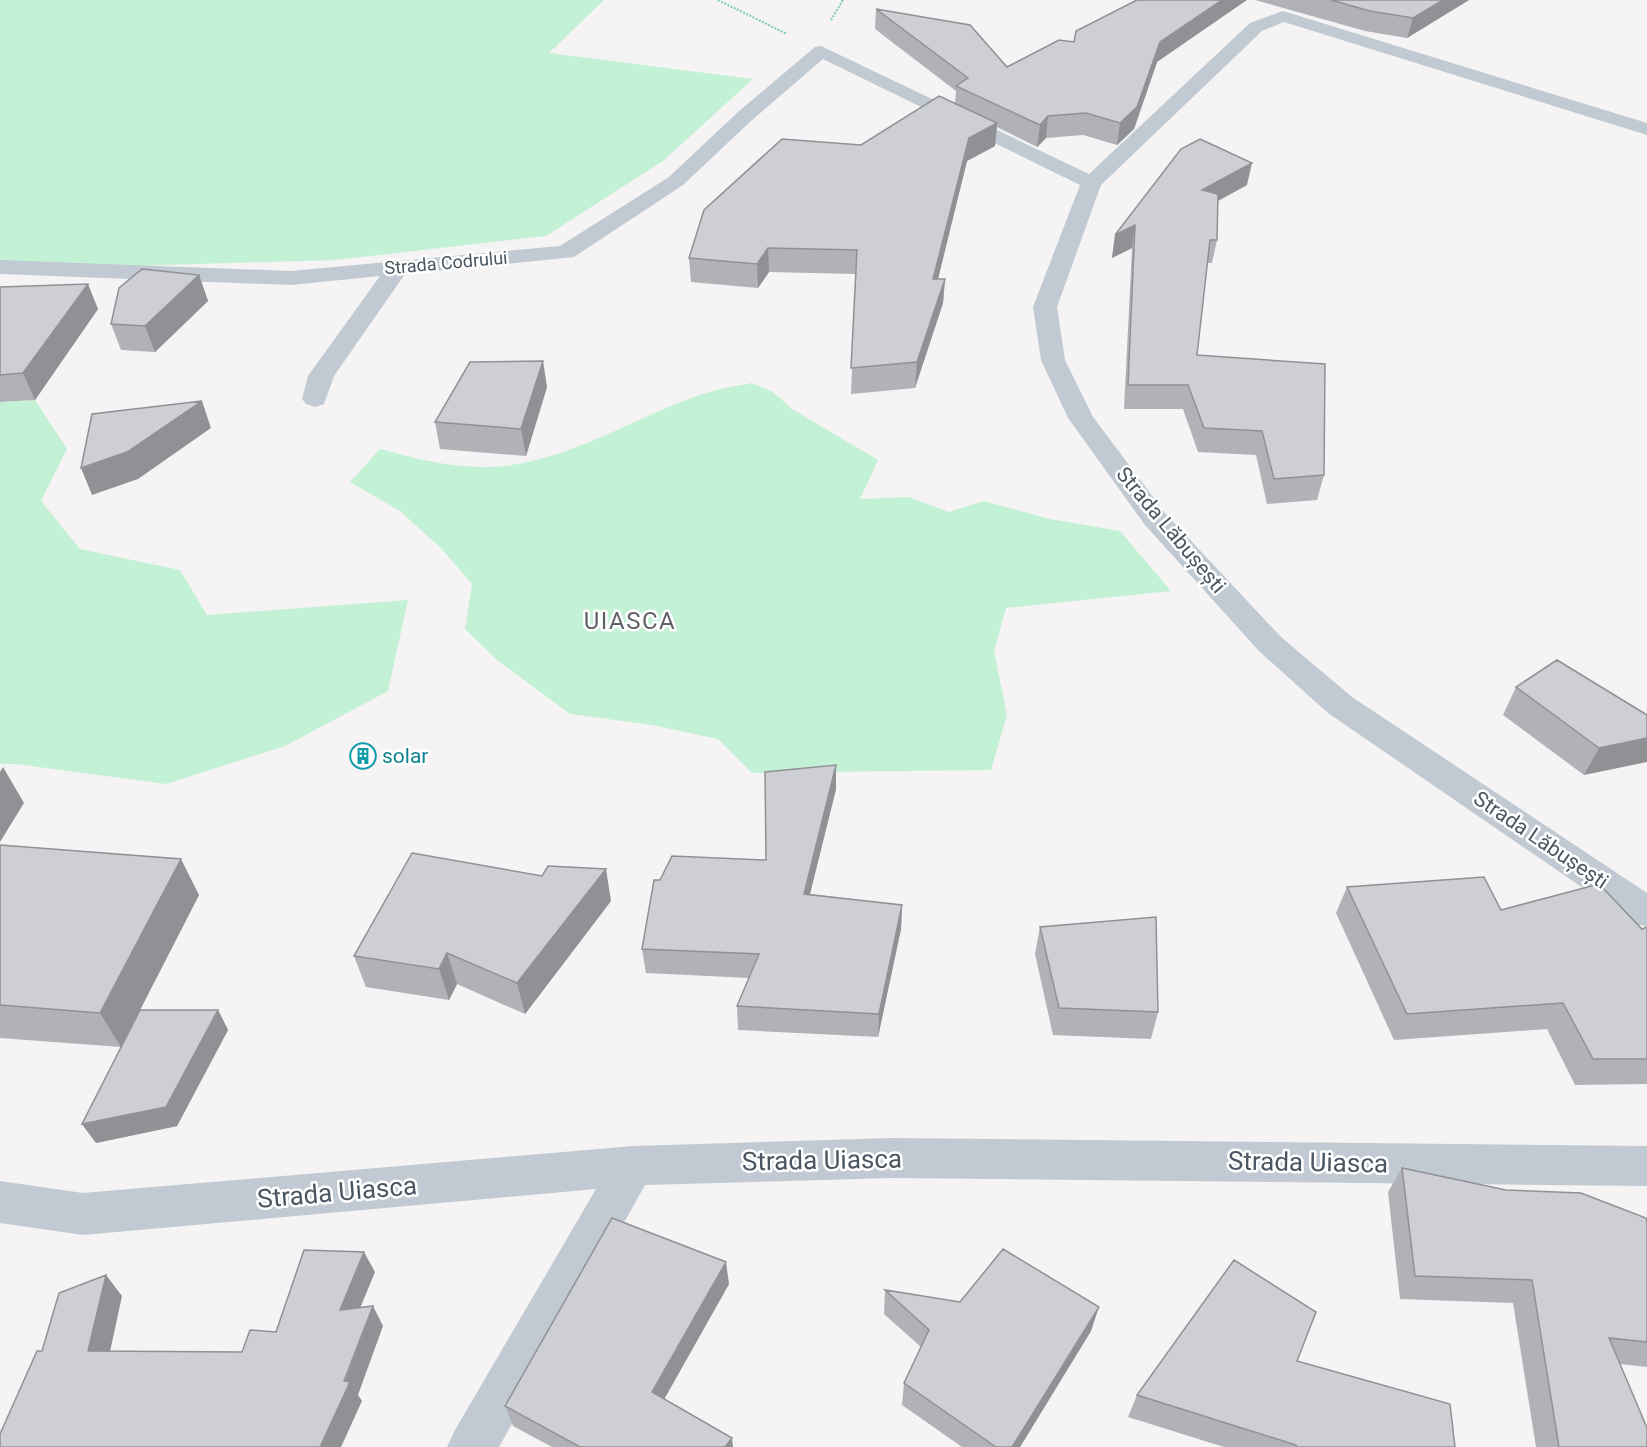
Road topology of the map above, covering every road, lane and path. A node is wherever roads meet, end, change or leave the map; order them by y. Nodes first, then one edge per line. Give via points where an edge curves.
1 (718, 0) edge
2 (1282, 8) edge
3 (821, 51) junction
4 (1647, 129) edge
5 (1091, 183) junction
6 (0, 267) edge
7 (398, 268) junction
8 (315, 399) dead end
9 (1647, 912) edge
10 (633, 1166) junction
11 (1647, 1166) edge
12 (0, 1202) edge
13 (472, 1447) edge

1 - 3 path
2 - 4 street
2 - 5 street, Strada Lăbușești via 1256,27
3 - 5 street
3 - 7 street, Strada Codrului via 676,181 566,252
5 - 9 street, Strada Lăbușești via 1045,307 1053,360 1081,418 1155,519 1270,644 1340,705
6 - 7 street, Strada Codrului via 291,278
7 - 8 street via 321,376
10 - 11 street, Strada Uiasca via 892,1158
10 - 12 street, Strada Uiasca via 83,1214
10 - 13 street

